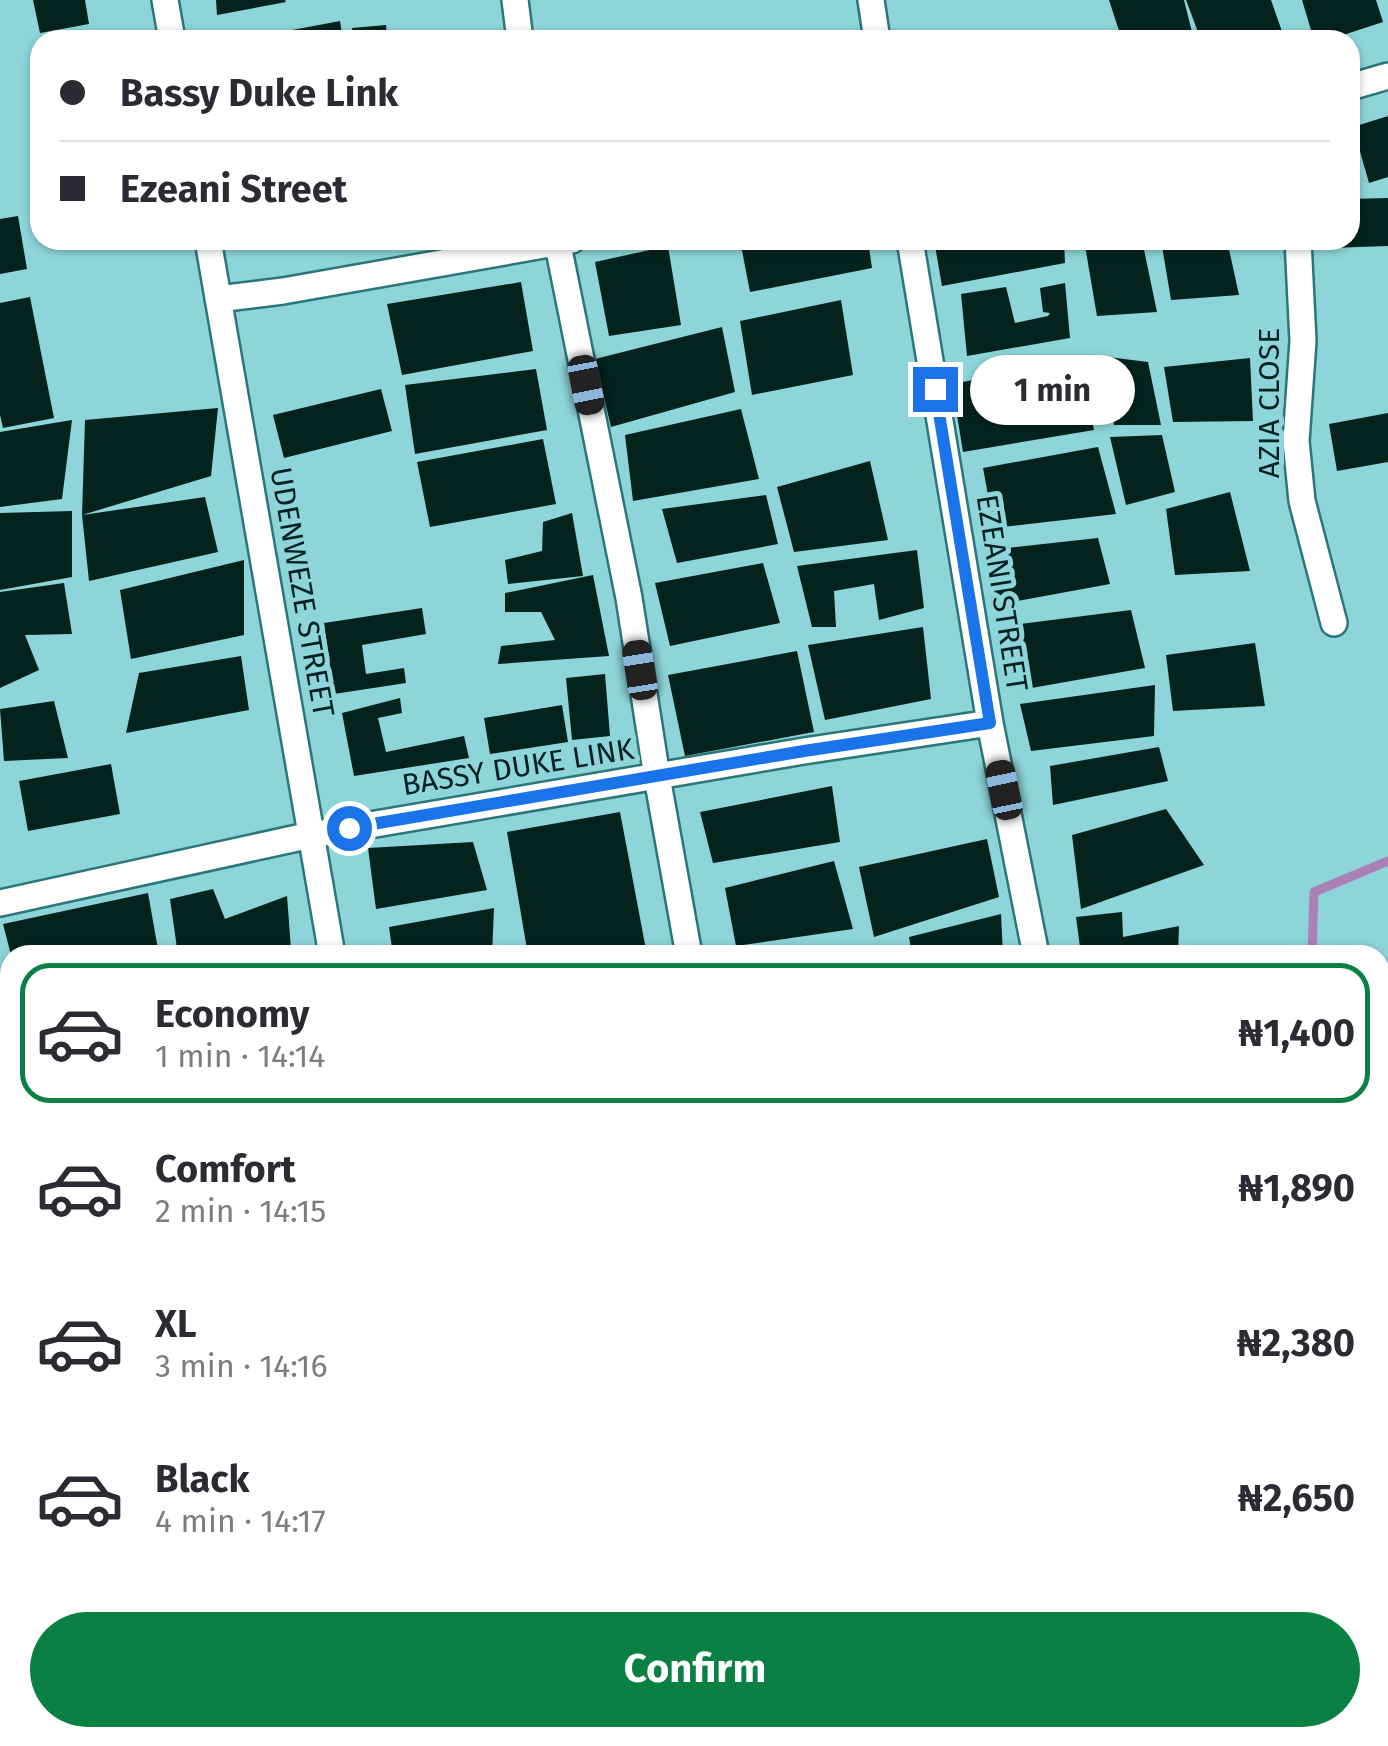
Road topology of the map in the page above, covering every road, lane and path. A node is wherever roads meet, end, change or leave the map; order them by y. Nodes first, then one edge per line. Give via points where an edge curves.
1 (165, 0) edge
2 (514, 0) edge
3 (870, 0) edge
4 (170, 30) edge
5 (518, 30) edge
6 (875, 30) edge
7 (1388, 76) edge
8 (1360, 83) edge
9 (210, 250) edge
10 (512, 250) edge
11 (564, 250) edge
12 (912, 250) edge
13 (1298, 250) edge
14 (218, 299) junction
15 (1334, 623) dead end
16 (990, 723) junction
17 (657, 777) junction
18 (311, 835) junction
19 (0, 903) edge
20 (330, 945) edge
21 (687, 945) edge
22 (1034, 945) edge

1 - 4 street
2 - 5 street
3 - 6 street
7 - 8 street
9 - 14 street, UDENWEZE STREET
10 - 14 street
11 - 17 street
12 - 16 street, EZEANI STREET
13 - 15 street, AZIA CLOSE via 1303,342 1296,440 1302,501
14 - 18 street, UDENWEZE STREET
16 - 17 street, BASSY DUKE LINK
16 - 22 street, EZEANI STREET
17 - 18 street, BASSY DUKE LINK
17 - 21 street
18 - 19 street, BASSY DUKE LINK
18 - 20 street, UDENWEZE STREET

